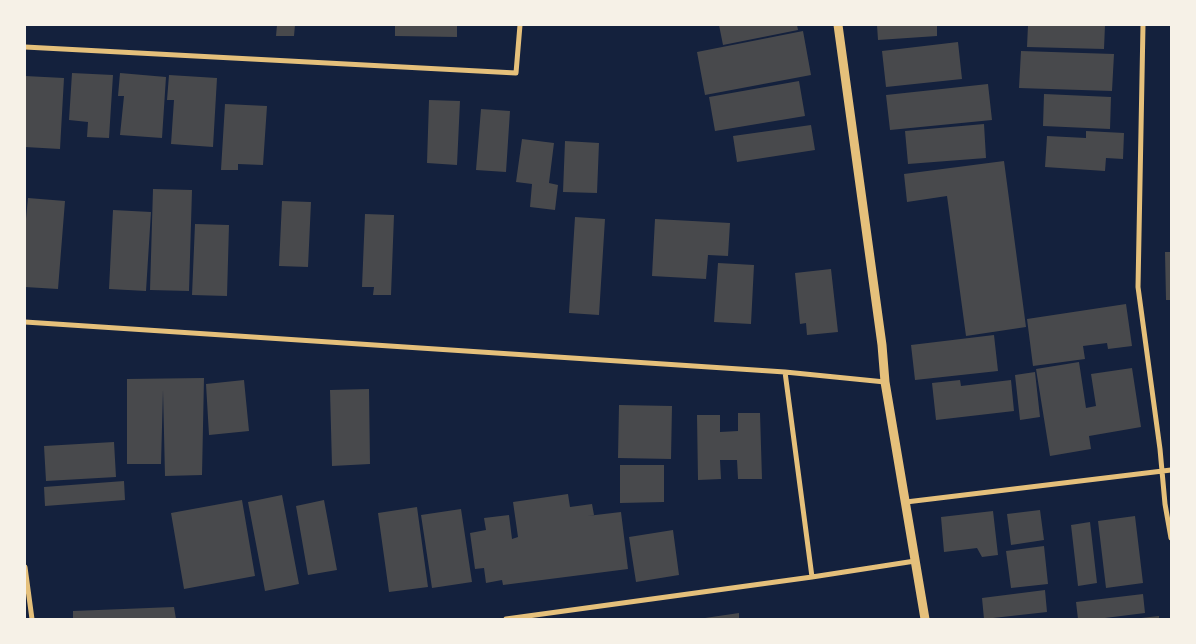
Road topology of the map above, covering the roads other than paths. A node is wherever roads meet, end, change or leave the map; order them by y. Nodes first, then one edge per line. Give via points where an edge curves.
1 (520, 25) edge
2 (838, 25) edge
3 (1143, 25) edge
4 (25, 47) edge
5 (25, 322) edge
6 (785, 372) junction
7 (885, 382) junction
8 (1162, 470) junction
9 (1171, 470) edge
10 (906, 502) junction
11 (1171, 538) edge
12 (915, 561) junction
13 (25, 567) edge
14 (812, 577) junction
15 (32, 619) edge
16 (506, 619) edge
17 (925, 619) edge

1 - 4 street via 516,73
2 - 7 street
3 - 8 street via 1138,287
5 - 6 street
6 - 7 street
6 - 14 street
7 - 10 street
8 - 9 street
8 - 10 street
8 - 11 street
10 - 12 street
12 - 14 street
12 - 17 street
13 - 15 street
14 - 16 street

